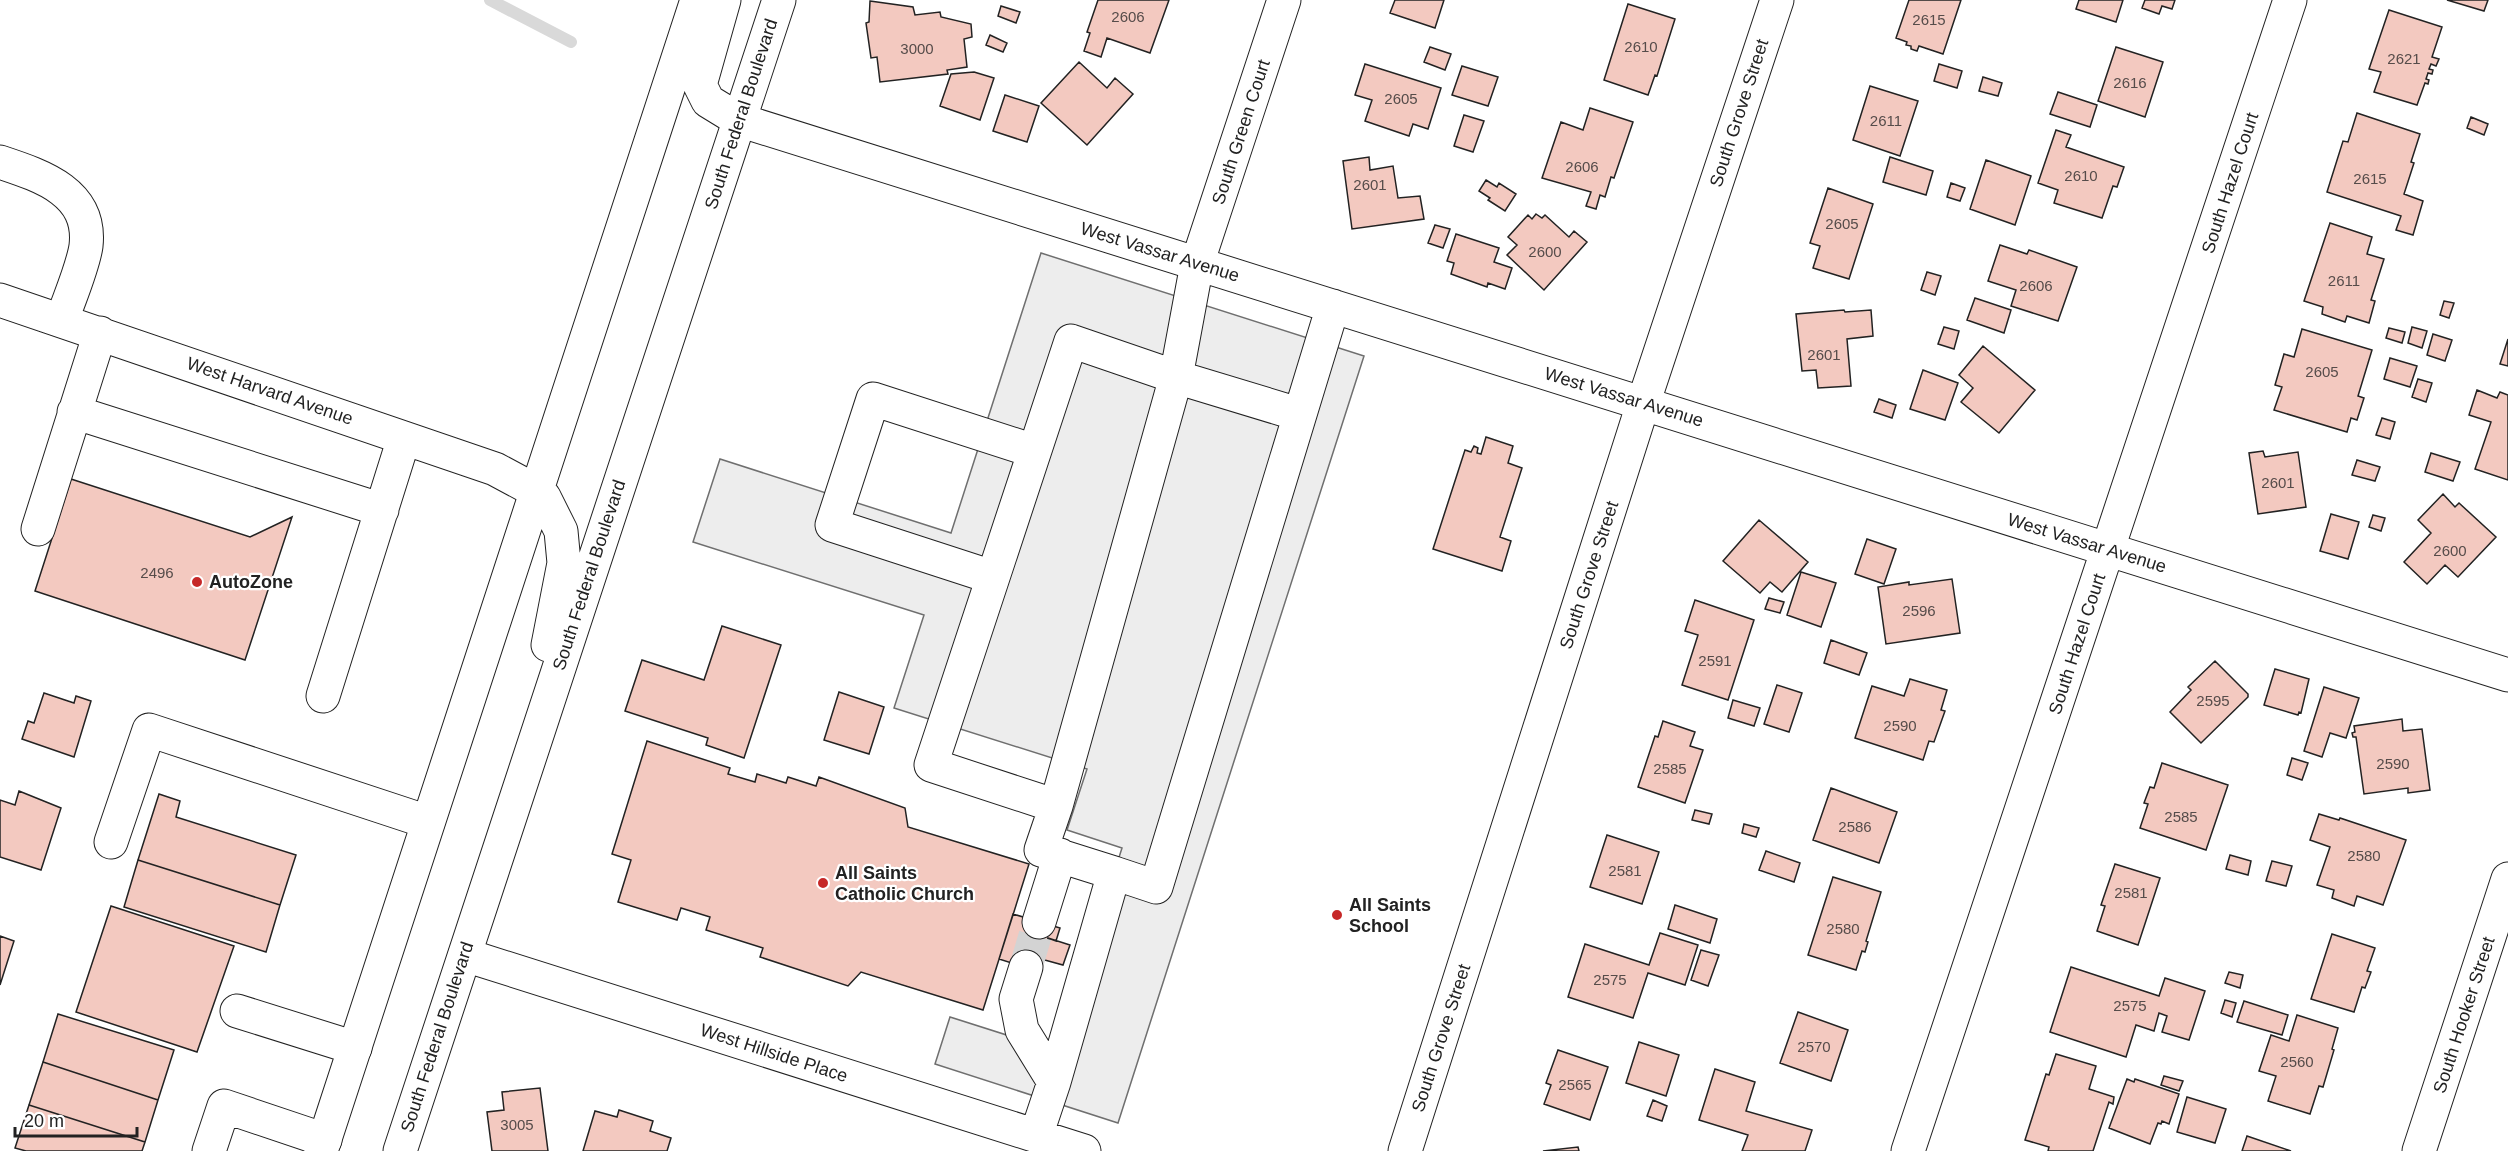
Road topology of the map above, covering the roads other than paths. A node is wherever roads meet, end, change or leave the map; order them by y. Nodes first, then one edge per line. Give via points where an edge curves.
1 (696, 0) edge
2 (724, 0) edge
3 (779, 0) edge
4 (1284, 0) edge
5 (1777, 0) edge
6 (2290, 0) edge
7 (739, 120) junction
8 (0, 162) edge
9 (1197, 264) junction
10 (0, 300) edge
11 (1333, 306) junction
12 (62, 320) junction
13 (100, 333) junction
14 (1176, 377) junction
15 (1643, 404) junction
16 (75, 412) junction
17 (1298, 414) junction
18 (404, 438) junction
19 (1034, 451) junction
20 (536, 491) junction
21 (382, 510) junction
22 (38, 529) dead end
23 (2109, 549) junction
24 (992, 577) junction
25 (2508, 675) edge
26 (323, 696) dead end
27 (524, 774) junction
28 (1056, 806) junction
29 (428, 822) junction
30 (111, 842) dead end
31 (1060, 855) junction
32 (1114, 873) junction
33 (2508, 879) edge
34 (1039, 922) tunnel mouth
35 (465, 955) junction
36 (1026, 967) tunnel mouth
37 (237, 1011) dead end
38 (351, 1060) junction
39 (1054, 1082) junction
40 (1036, 1136) junction
41 (329, 1147) edge
42 (209, 1151) edge
43 (400, 1151) edge
44 (1084, 1151) edge
45 (1405, 1151) edge
46 (1908, 1151) edge
47 (2419, 1151) edge

1 - 20 street
2 - 7 street, West Vassar Avenue via 700,85 708,101
3 - 7 street, South Federal Boulevard
4 - 9 street, South Green Court
5 - 15 street, South Grove Street
6 - 23 street, South Hazel Court
7 - 9 street, West Vassar Avenue
7 - 27 street, South Federal Boulevard
8 - 12 street via 36,174 72,196 85,218 86,246
9 - 11 street, West Vassar Avenue
9 - 14 street, South Green Court
10 - 12 street, West Harvard Avenue
11 - 15 street, West Vassar Avenue
11 - 17 street
12 - 13 street, West Harvard Avenue
13 - 16 street
13 - 18 street, West Harvard Avenue
14 - 17 street
14 - 19 street via 1071,340
14 - 28 street, South Green Court
15 - 23 street, West Vassar Avenue
15 - 45 street, South Grove Street
16 - 21 street
16 - 22 street
17 - 32 street via 1156,887
18 - 20 street, West Harvard Avenue via 495,469
18 - 21 street
19 - 24 street
19 - 24 street via 873,399 832,525
20 - 27 street via 544,497 561,531 564,563
20 - 29 street
21 - 26 street
23 - 25 street, West Vassar Avenue
23 - 46 street, South Hazel Court
24 - 28 street via 931,765
27 - 35 street, South Federal Boulevard
28 - 31 street, South Green Court via 1041,850
29 - 30 street via 149,730
29 - 38 street
31 - 32 street
31 - 34 street
32 - 39 street
33 - 47 street, South Hooker Street
35 - 40 street, West Hillside Place
35 - 43 street, South Federal Boulevard
36 - 39 street via 1016,999 1022,1030
37 - 38 street
38 - 41 street
39 - 40 street
40 - 44 street, West Hillside Place
41 - 42 street via 224,1106

